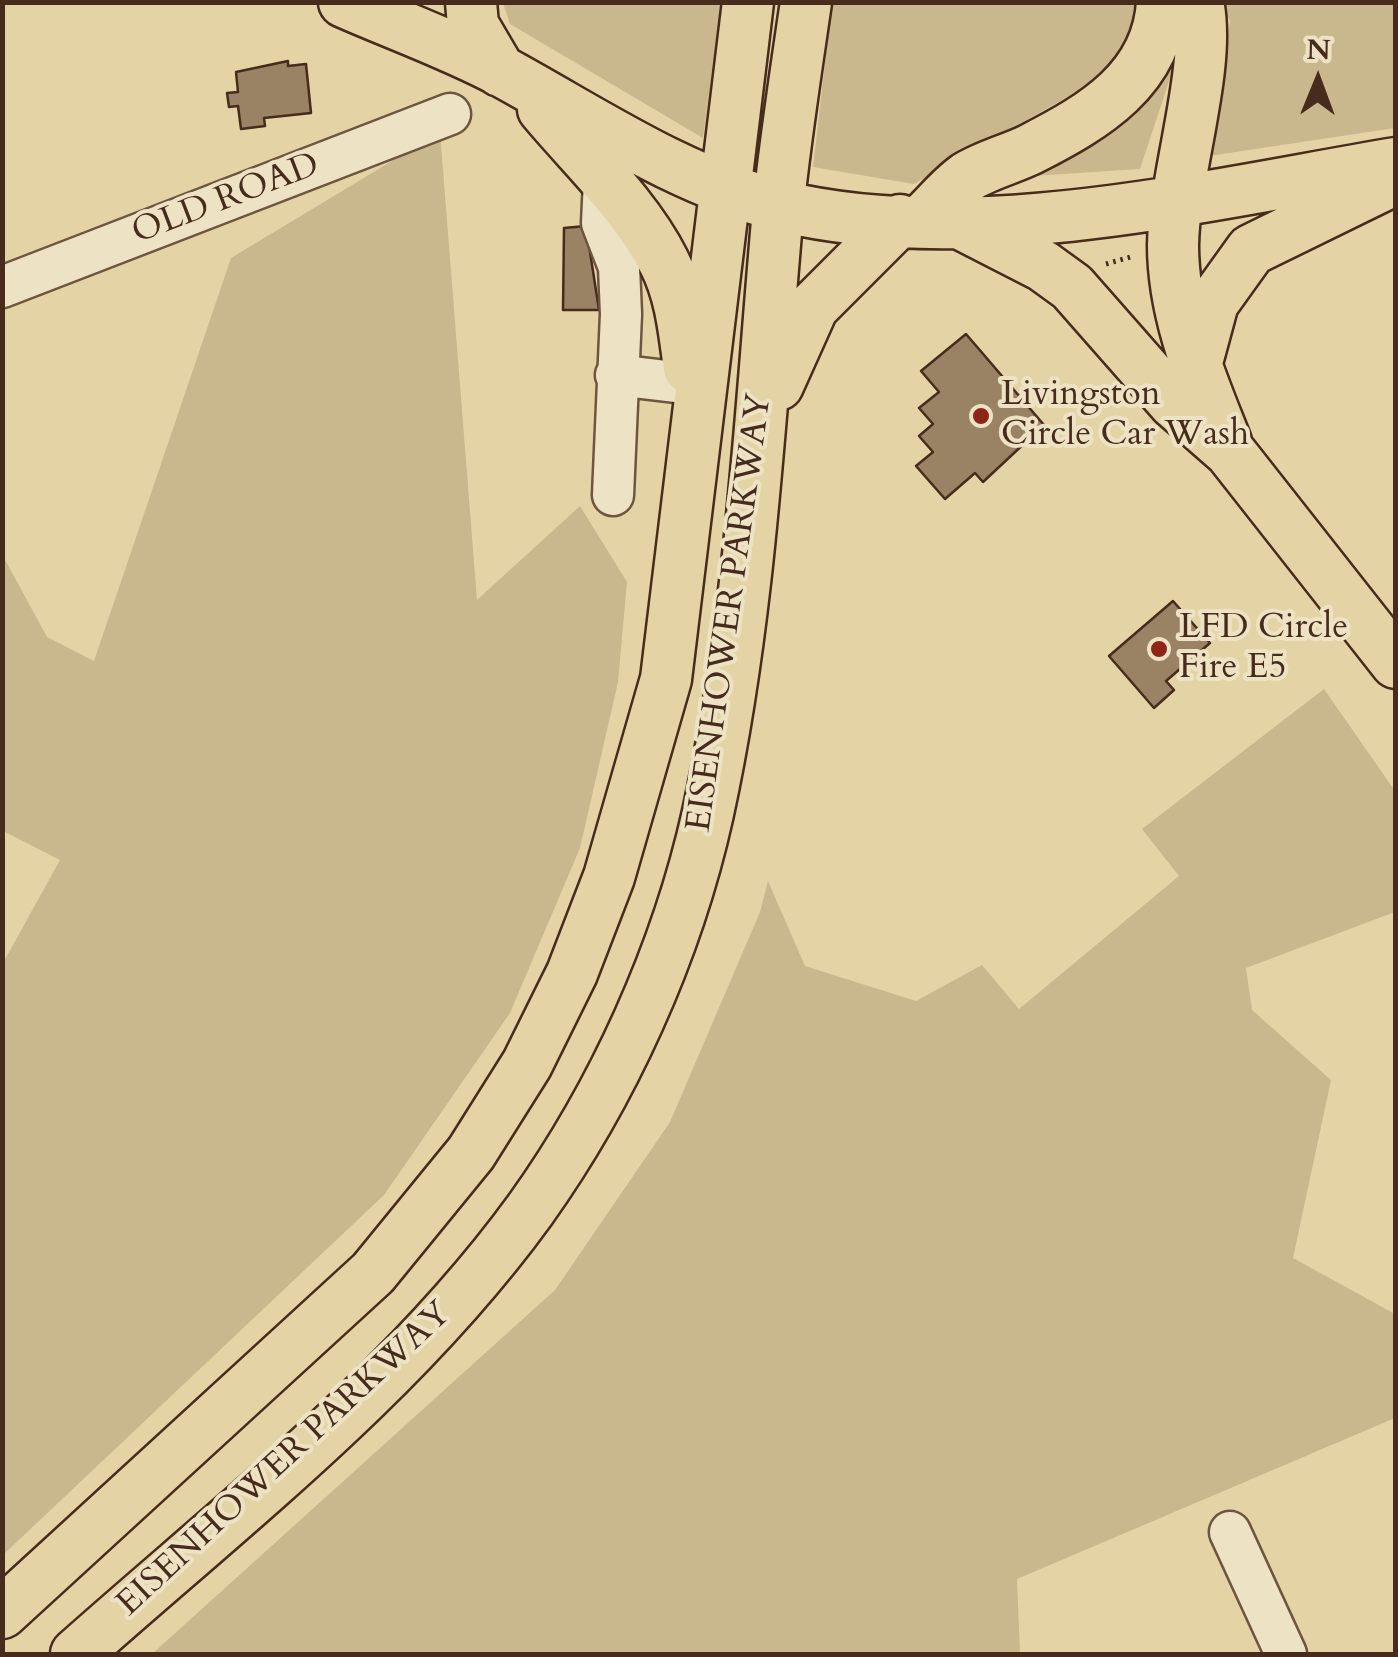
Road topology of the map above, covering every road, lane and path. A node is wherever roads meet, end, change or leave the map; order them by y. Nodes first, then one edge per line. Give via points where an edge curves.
1 (344, 2) edge
2 (470, 2) edge
3 (748, 2) edge
4 (806, 2) edge
5 (1162, 2) edge
6 (1198, 2) edge
7 (510, 77) junction
8 (450, 114) dead end
9 (1396, 163) edge
10 (1396, 179) edge
11 (604, 181) junction
12 (727, 187) junction
13 (1178, 199) junction
14 (778, 206) junction
15 (926, 220) junction
16 (1146, 252) dead end
17 (1089, 269) dead end
18 (2, 286) edge
19 (1196, 366) junction
20 (616, 374) junction
21 (695, 406) junction
22 (761, 427) junction
23 (1230, 452) junction
24 (612, 495) dead end
25 (1396, 663) edge
26 (1230, 1532) dead end
27 (2, 1613) edge
28 (76, 1654) edge
29 (1286, 1654) edge

1 - 7 main road
2 - 7 main road via 473,25
3 - 12 main road, EISENHOWER PARKWAY
4 - 14 main road, EISENHOWER PARKWAY
5 - 15 main road via 1150,56 1133,81 1030,150 966,177
6 - 13 main road via 1199,49
7 - 11 main road
7 - 12 main road via 640,152
8 - 18 street, OLD ROAD
9 - 13 main road
10 - 19 main road via 1251,250 1214,304
11 - 20 street via 602,222 619,267
11 - 21 main road via 665,263 679,300
12 - 14 main road
12 - 21 main road, EISENHOWER PARKWAY
13 - 15 main road via 1016,222
13 - 19 main road via 1173,245 1180,316
14 - 15 main road via 848,219
14 - 22 main road, EISENHOWER PARKWAY
15 - 22 main road via 813,307
15 - 23 main road via 1011,247 1072,287 1174,403
16 - 17 path
19 - 23 main road
20 - 21 street
20 - 24 street
21 - 27 main road, EISENHOWER PARKWAY via 666,679 609,877 527,1064 471,1153 373,1273
22 - 28 main road, EISENHOWER PARKWAY via 708,814 640,1013 591,1112 530,1210 423,1341
23 - 25 main road
26 - 29 street

